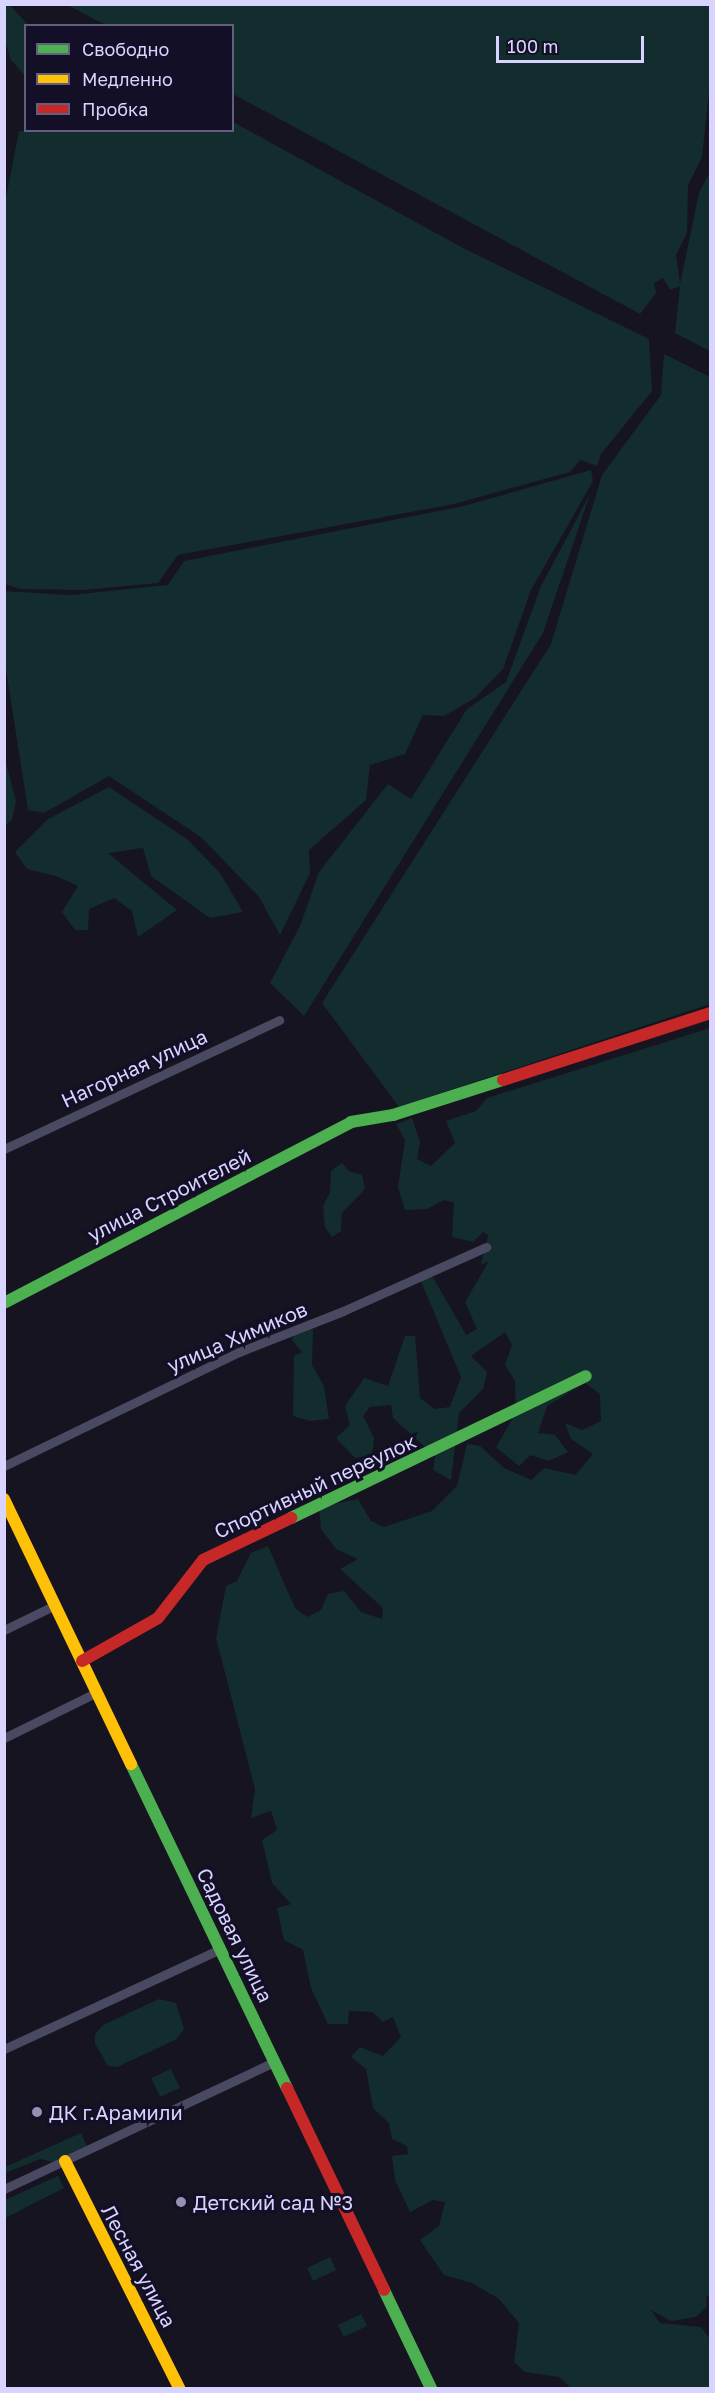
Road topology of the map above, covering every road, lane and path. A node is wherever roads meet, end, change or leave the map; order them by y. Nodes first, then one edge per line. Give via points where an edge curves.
1 (711, 1013) edge
2 (279, 1020) dead end
3 (4, 1149) edge
4 (486, 1247) dead end
5 (4, 1303) edge
6 (586, 1376) dead end
7 (4, 1466) edge
8 (4, 1499) edge
9 (55, 1605) junction
10 (4, 1630) edge
11 (82, 1661) junction
12 (97, 1692) junction
13 (4, 1738) edge
14 (220, 1949) junction
15 (4, 2049) edge
16 (274, 2062) junction
17 (65, 2161) junction
18 (4, 2189) edge
19 (180, 2388) edge
20 (431, 2388) edge

1 - 5 street, улица Строителей via 393,1115 351,1122
2 - 3 street, Нагорная улица
4 - 7 street, улица Химиков via 239,1352
6 - 11 street, Спортивный переулок via 203,1560 159,1617
8 - 9 street, Садовая улица
9 - 10 street
9 - 11 street, Садовая улица
11 - 12 street, Садовая улица
12 - 13 street
12 - 14 street, Садовая улица
14 - 15 street
14 - 16 street, Садовая улица
16 - 17 street
16 - 20 street, Садовая улица
17 - 18 street
17 - 19 street, Лесная улица

